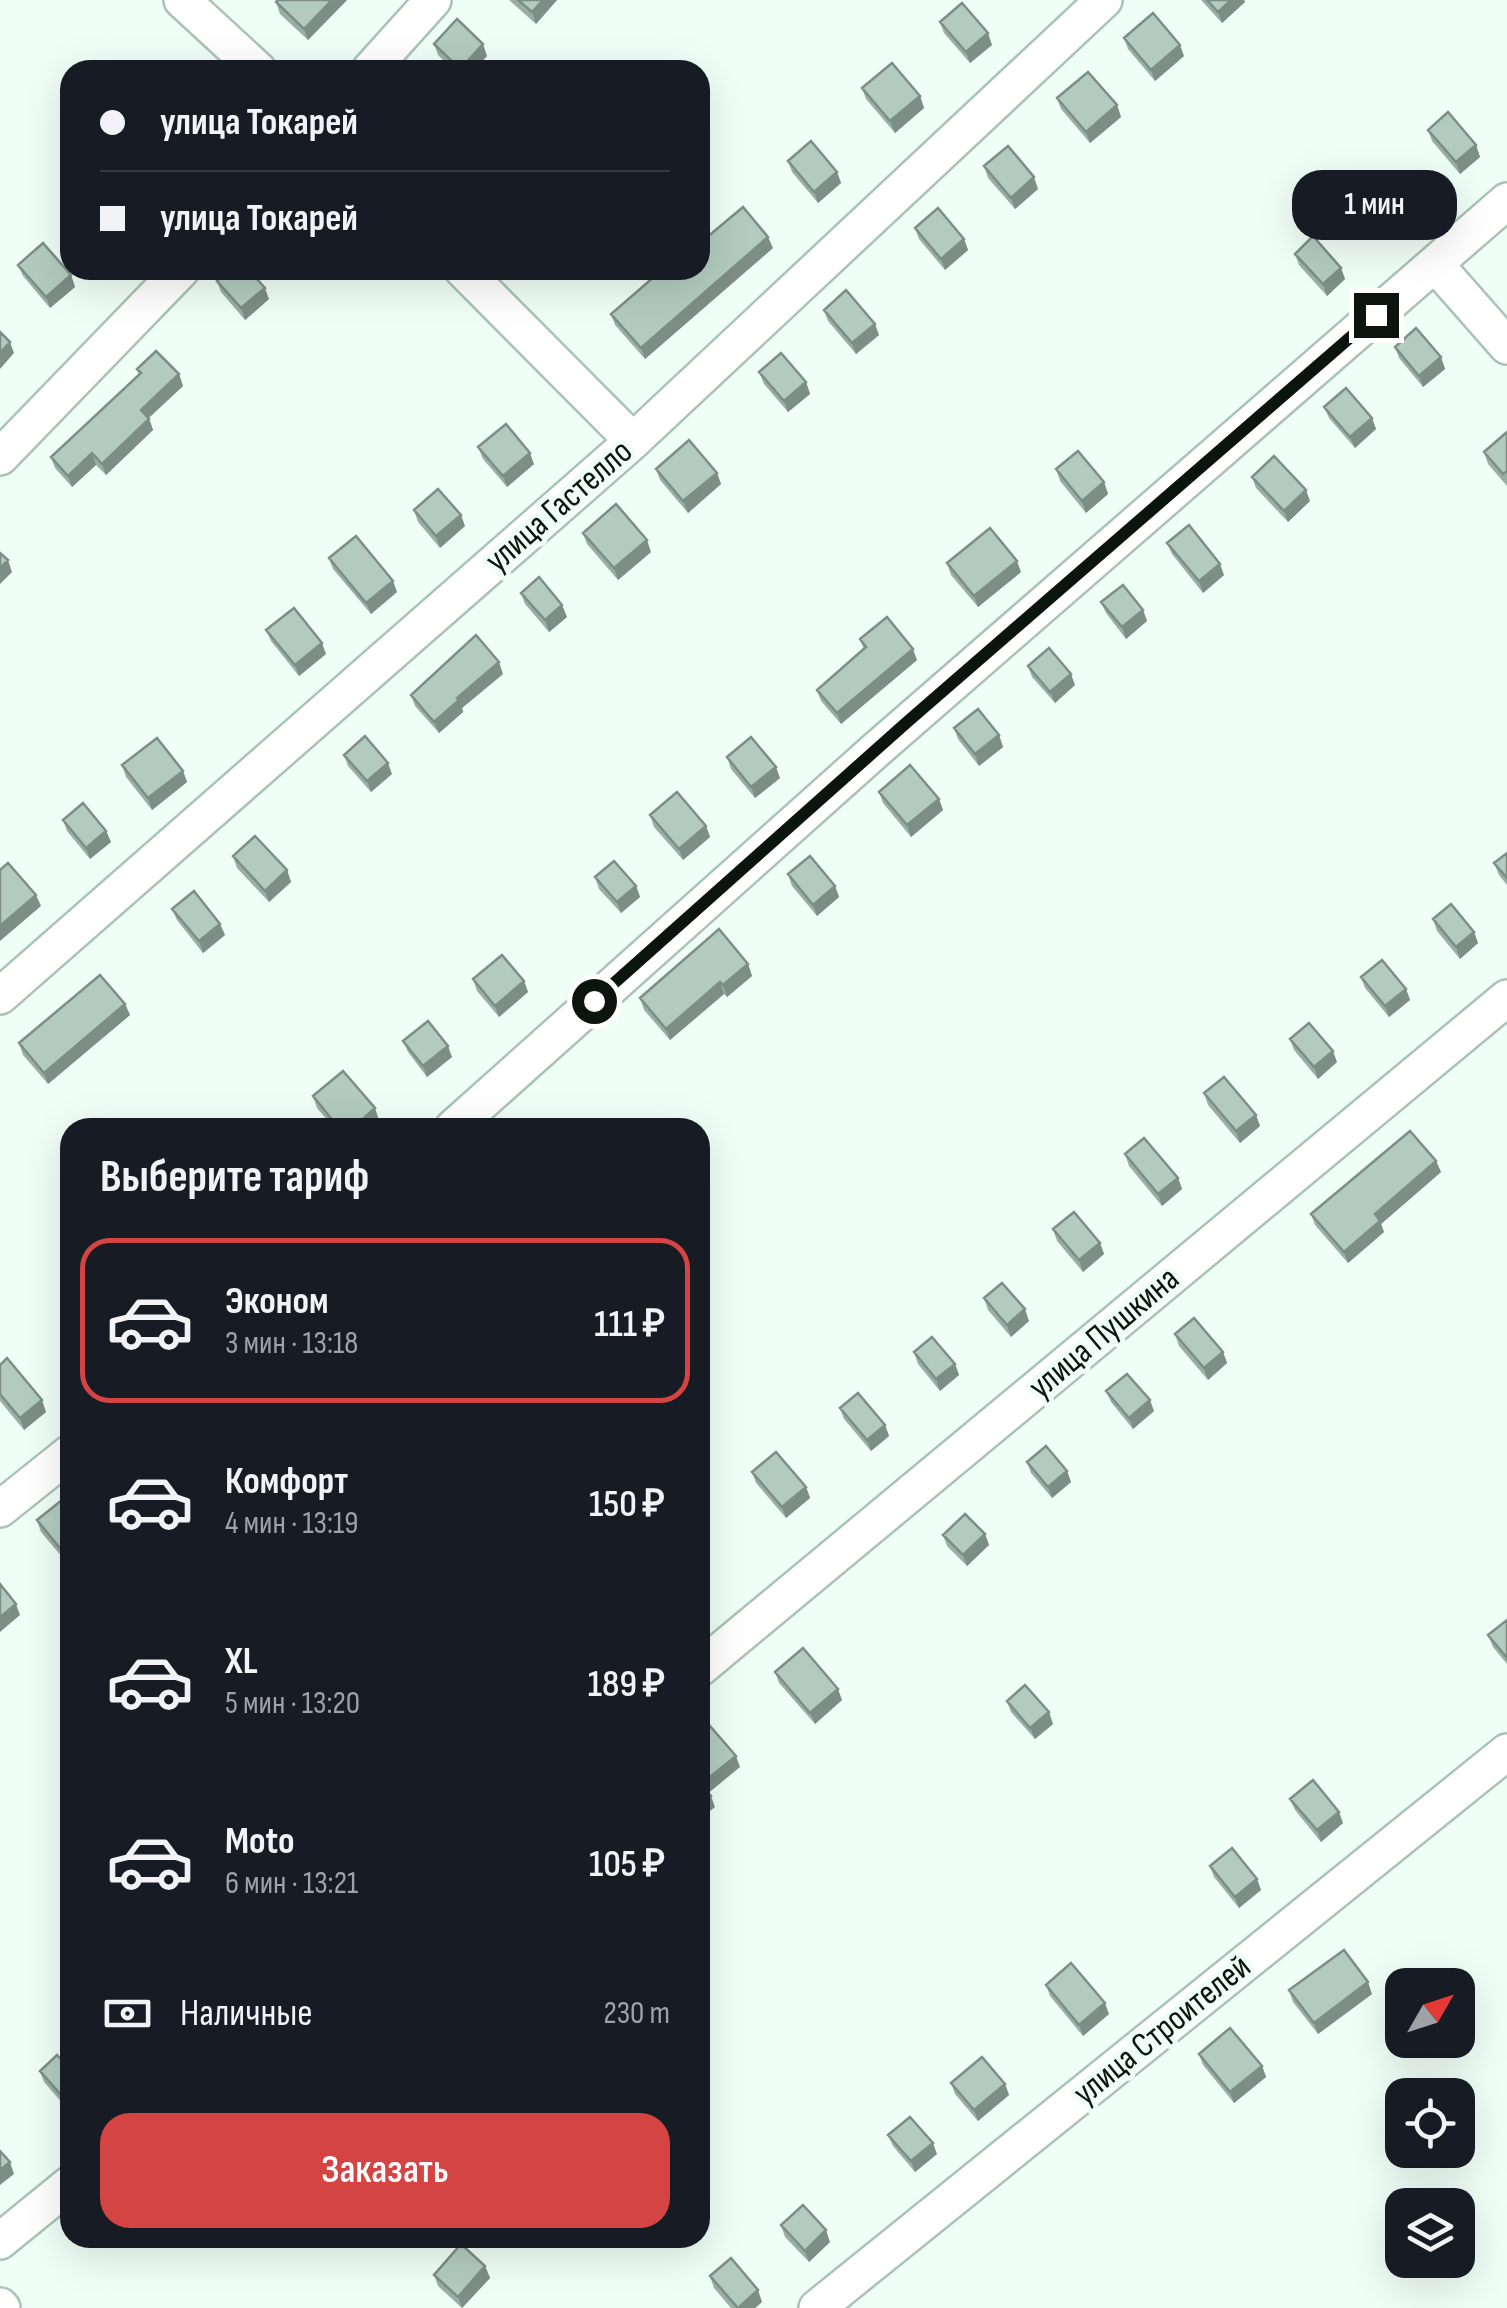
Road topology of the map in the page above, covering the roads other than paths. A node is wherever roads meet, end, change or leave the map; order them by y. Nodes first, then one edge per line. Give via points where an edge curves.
1 (182, 0) edge
2 (433, 0) edge
3 (1104, 0) edge
4 (247, 60) edge
5 (379, 60) edge
6 (1507, 200) edge
7 (1435, 264) junction
8 (171, 280) edge
9 (473, 280) edge
10 (1507, 346) edge
11 (633, 441) junction
12 (0, 457) edge
13 (0, 996) edge
14 (1507, 998) edge
15 (463, 1118) edge
16 (60, 1461) edge
17 (0, 1510) edge
18 (710, 1660) edge
19 (1507, 1752) edge
20 (60, 2192) edge
21 (0, 2241) edge
22 (817, 2308) edge

1 - 4 street
2 - 5 street
3 - 11 street, улица Гастелло
6 - 7 street
7 - 10 street
7 - 15 street
8 - 12 street
9 - 11 street
11 - 13 street, улица Гастелло
14 - 18 street, улица Пушкина
16 - 17 street
19 - 22 street, улица Строителей
20 - 21 street

